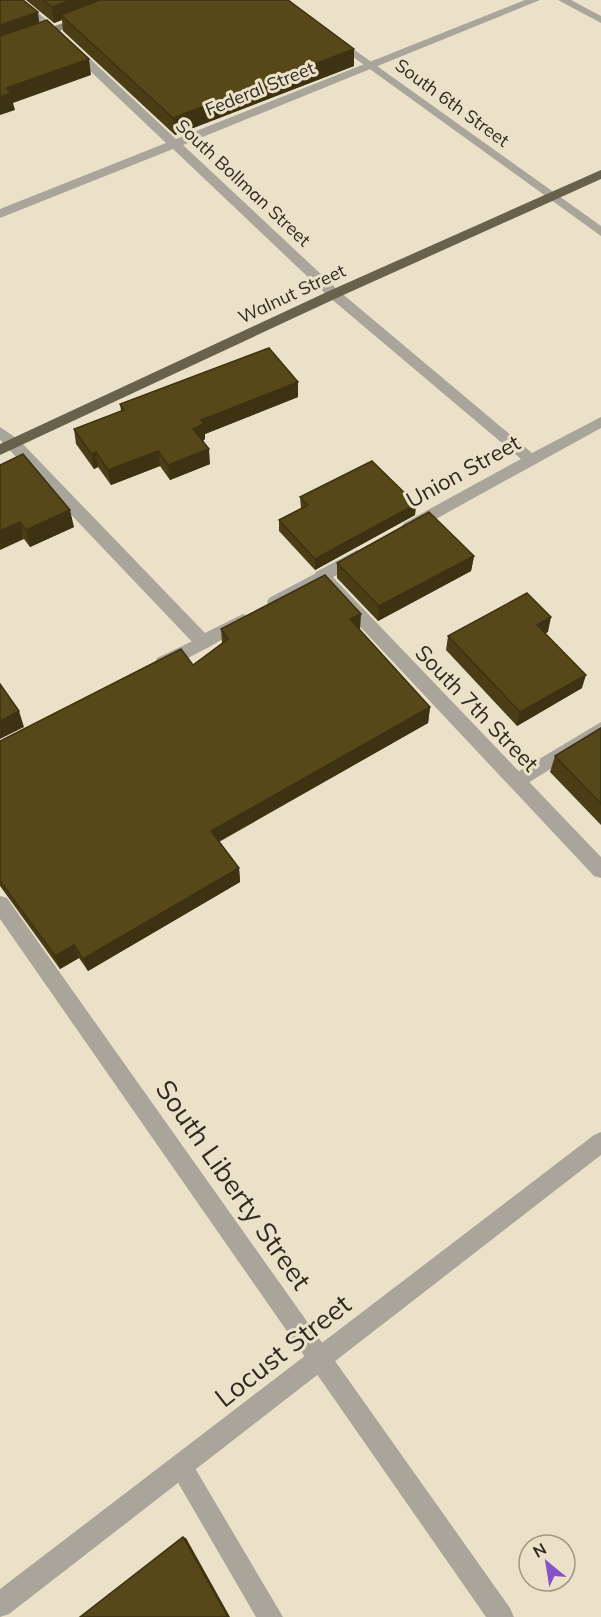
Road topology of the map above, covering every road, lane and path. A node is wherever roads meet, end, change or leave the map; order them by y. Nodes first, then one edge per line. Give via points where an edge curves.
1 (15, 0) edge
2 (535, 0) edge
3 (563, 0) edge
4 (93, 15) edge
5 (601, 20) edge
6 (321, 29) edge
7 (53, 30) junction
8 (0, 49) edge
9 (369, 65) junction
10 (175, 143) junction
11 (601, 174) edge
12 (552, 198) junction
13 (0, 214) edge
14 (601, 232) edge
15 (334, 294) junction
16 (601, 422) edge
17 (0, 432) edge
18 (7, 447) edge
19 (530, 459) junction
20 (394, 535) edge
21 (374, 547) edge
22 (322, 576) junction
23 (202, 642) junction
24 (152, 669) edge
25 (601, 729) edge
26 (517, 781) junction
27 (601, 870) edge
28 (0, 904) edge
29 (601, 1142) edge
30 (320, 1358) junction
31 (181, 1466) junction
32 (0, 1605) edge
33 (270, 1617) edge
34 (501, 1617) edge

1 - 7 street, South Bollman Street
2 - 9 street, Federal Street
3 - 5 street
4 - 7 street
6 - 9 street, South 6th Street
7 - 8 street
7 - 10 street, South Bollman Street
9 - 10 street, Federal Street
9 - 12 street, South 6th Street
10 - 13 street, Federal Street
10 - 15 street, South Bollman Street
11 - 12 highway, Walnut Street
12 - 14 street, South 6th Street
12 - 15 highway, Walnut Street
15 - 18 highway, Walnut Street
15 - 19 street, South Bollman Street
16 - 19 street, Union Street
17 - 18 street
18 - 23 street
19 - 20 street, Union Street
21 - 22 street
22 - 23 street
22 - 26 street, South 7th Street
23 - 24 street
25 - 26 street
26 - 27 street, South 7th Street
28 - 30 street, South Liberty Street
29 - 30 street, Locust Street
30 - 31 street, Locust Street
30 - 34 street, South Liberty Street
31 - 32 street, Locust Street
31 - 33 street

